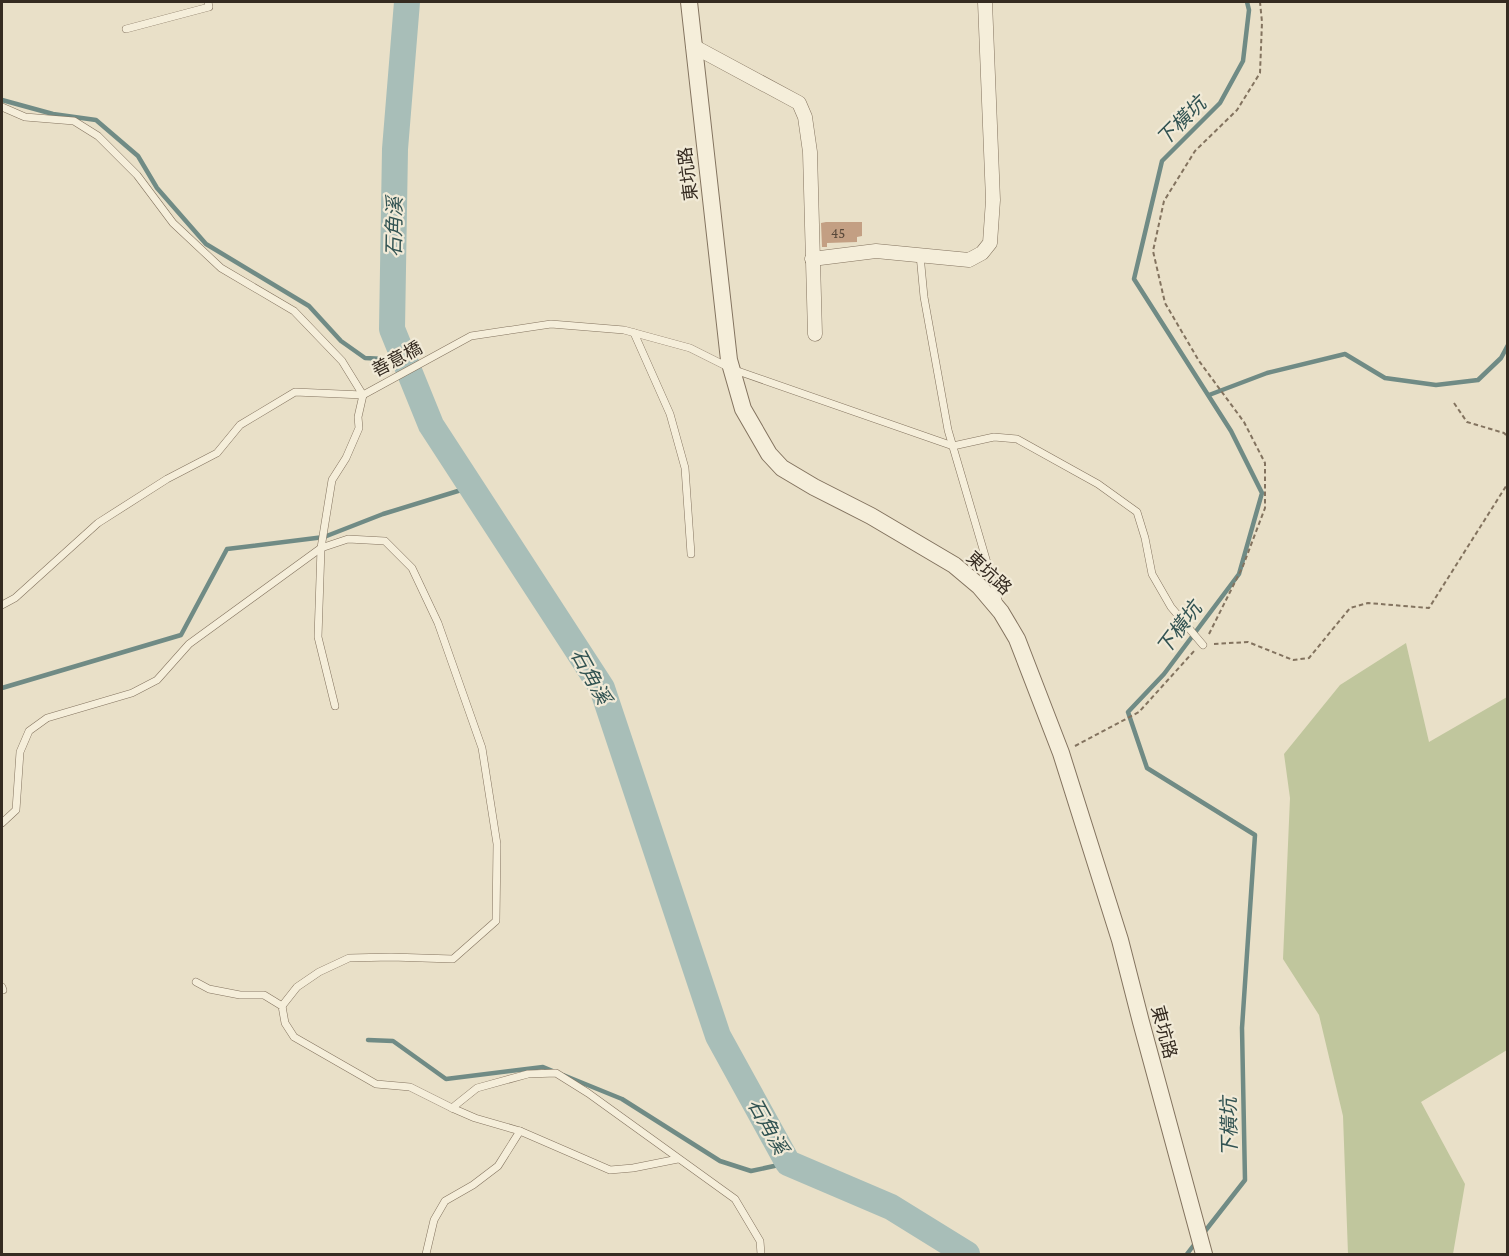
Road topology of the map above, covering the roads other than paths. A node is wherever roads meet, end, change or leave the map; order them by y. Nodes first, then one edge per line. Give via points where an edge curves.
1 (208, 2) edge
2 (689, 2) edge
3 (985, 2) edge
4 (126, 29) dead end
5 (693, 46) junction
6 (2, 107) edge
7 (920, 254) junction
8 (812, 259) junction
9 (634, 333) junction
10 (815, 334) dead end
11 (732, 369) junction
12 (363, 395) junction
13 (953, 446) junction
14 (321, 548) junction
15 (691, 554) dead end
16 (2, 605) edge
17 (1001, 612) junction
18 (1202, 643) road end
19 (335, 706) dead end
20 (2, 823) edge
21 (195, 982) dead end
22 (282, 1006) junction
23 (452, 1108) junction
24 (520, 1131) junction
25 (678, 1159) junction
26 (1203, 1252) edge
27 (426, 1254) edge
28 (761, 1254) edge

1 - 4 lane via 209,7
2 - 5 street, 東坑路
3 - 7 street via 993,200 990,243 969,260
5 - 8 street via 799,103 810,152
5 - 11 street, 東坑路
6 - 12 lane via 25,117 74,121 98,136 137,175 173,223 221,268 294,311 342,361
7 - 8 street via 876,251
7 - 13 lane via 924,297
8 - 10 street
9 - 11 lane, 善意橋 via 690,348
9 - 12 lane, 善意橋 via 551,324 471,336
9 - 15 lane via 670,414 685,468
11 - 13 lane, 善意橋
11 - 17 street, 東坑路 via 743,409 769,454 782,468 954,565
12 - 14 lane via 359,428 332,480
12 - 16 lane via 295,392 240,425 217,453 98,523 15,598
13 - 17 lane
13 - 18 lane via 994,437 1017,439 1098,484 1137,512 1152,574 1171,607
14 - 19 lane via 318,637
14 - 20 lane via 189,644 157,680 132,693 48,718 29,731 20,752 16,810
14 - 22 lane via 348,539 385,541 412,568 438,623 482,748 497,844 496,921 453,959 349,958 297,987
17 - 26 street, 東坑路 via 1017,639 1061,753 1120,940
21 - 22 lane via 209,989 264,995
22 - 23 lane via 285,1023 294,1037 376,1084 410,1087
23 - 24 lane
23 - 25 lane via 477,1088 528,1074 556,1073
24 - 25 lane via 610,1170
24 - 27 lane via 498,1166 445,1201 434,1220
25 - 28 lane via 735,1199 760,1241

